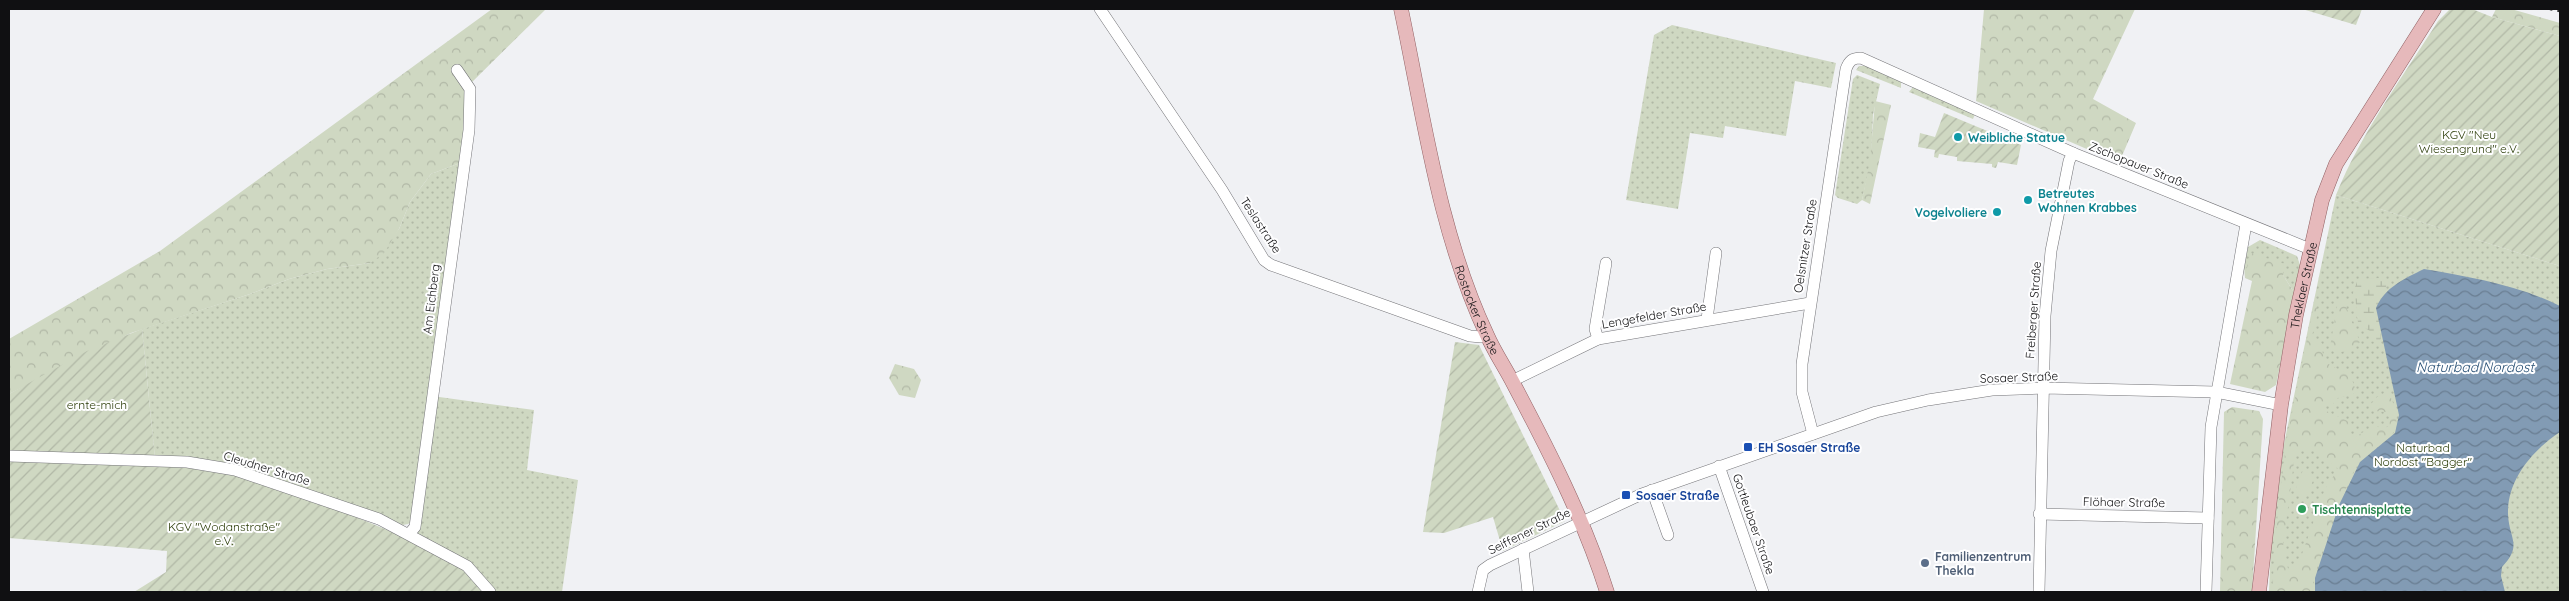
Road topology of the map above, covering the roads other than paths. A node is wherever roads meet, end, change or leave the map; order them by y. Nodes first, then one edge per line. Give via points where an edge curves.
1 (1100, 9) edge
2 (1401, 9) edge
3 (2434, 9) edge
4 (1849, 62) joint
5 (456, 70) dead end
6 (2073, 153) junction
7 (2246, 224) junction
8 (2310, 249) junction
9 (1716, 252) dead end
10 (1606, 263) dead end
11 (1810, 303) junction
12 (1707, 319) junction
13 (1487, 335) junction
14 (1598, 338) junction
15 (1512, 381) junction
16 (2044, 388) junction
17 (2216, 392) junction
18 (2281, 405) junction
19 (1812, 434) junction
20 (9, 456) edge
21 (1719, 466) junction
22 (1652, 490) junction
23 (2039, 514) junction
24 (2208, 518) junction
25 (1581, 522) junction
26 (410, 534) junction
27 (1668, 535) dead end
28 (1524, 549) junction
29 (490, 592) edge
30 (1478, 592) edge
31 (1528, 592) edge
32 (1607, 592) edge
33 (1763, 592) edge
34 (2039, 592) edge
35 (2206, 592) edge
36 (2259, 592) edge

1 - 13 street, Teslastraße via 1222,190 1264,260 1470,336
2 - 13 main road, Rostocker Straße via 1447,223
3 - 8 main road, Theklaer Straße via 2336,164 2322,200
4 - 6 street, Zschopauer Straße via 1862,58
4 - 11 street, Oelsnitzer Straße
5 - 26 street, Am Eichberg via 470,89 469,130 414,527
6 - 7 street, Zschopauer Straße
6 - 16 street, Freiberger Straße via 2051,251
7 - 8 street, Zschopauer Straße
7 - 17 street
8 - 18 main road, Theklaer Straße
9 - 12 street
10 - 14 street via 1595,329
11 - 12 street, Lengefelder Straße
11 - 19 street, Oelsnitzer Straße via 1801,380
12 - 14 street, Lengefelder Straße
13 - 15 main road, Rostocker Straße
14 - 15 street, Lengefelder Straße
15 - 25 main road, Rostocker Straße
16 - 17 street, Sosaer Straße
16 - 19 street, Sosaer Straße via 1992,390 1928,400 1876,412
16 - 23 street, Freiberger Straße
17 - 18 street, Sosaer Straße
17 - 24 street via 2211,427
18 - 36 main road, Theklaer Straße
19 - 21 street, Sosaer Straße
20 - 26 street, Cleudner Straße via 187,462 236,470 379,519
21 - 22 street, Sosaer Straße
21 - 33 street, Gottleubaer Straße
22 - 25 street, Sosaer Straße
22 - 27 street
23 - 24 street, Flöhaer Straße
23 - 34 street, Freiberger Straße
24 - 35 street
25 - 28 street, Seiffener Straße
25 - 32 main road, Rostocker Straße
26 - 29 street, Cleudner Straße via 467,566
28 - 30 street, Seiffener Straße via 1483,570
28 - 31 street

